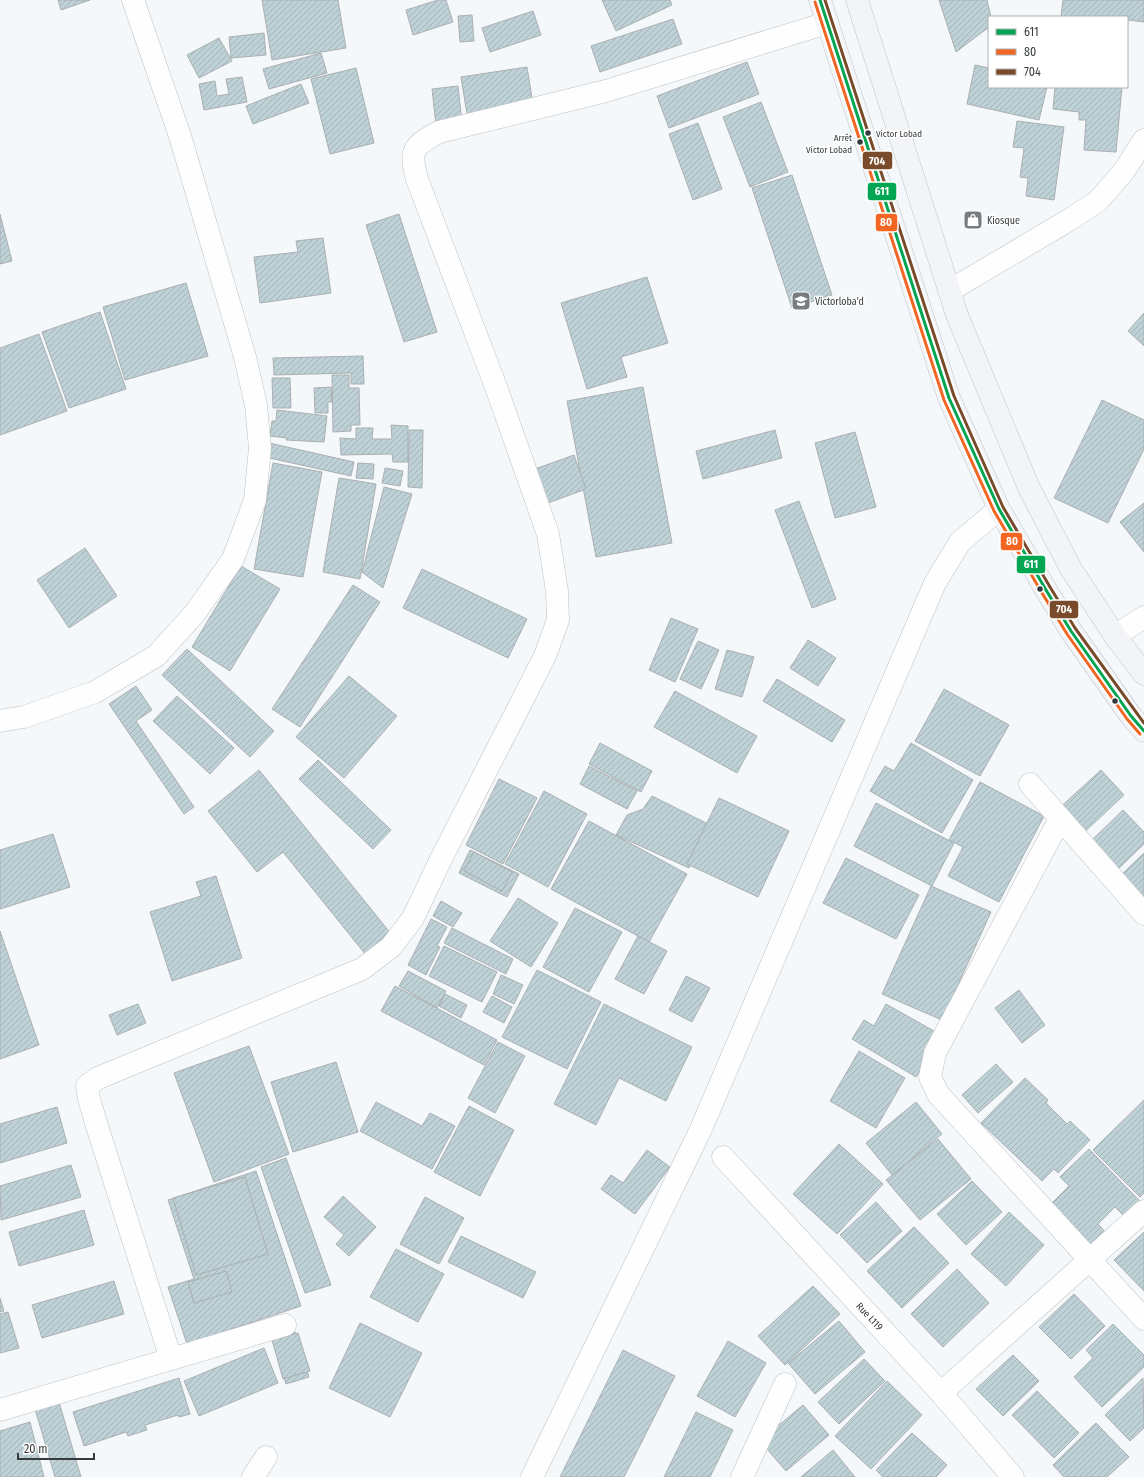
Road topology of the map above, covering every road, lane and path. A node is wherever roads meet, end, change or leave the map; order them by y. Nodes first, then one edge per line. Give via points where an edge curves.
1 (133, 0) edge
2 (820, 0) edge
3 (857, 0) edge
4 (827, 23) junction
5 (1144, 140) edge
6 (949, 291) junction
7 (999, 509) junction
8 (1144, 617) edge
9 (1116, 636) junction
10 (1144, 674) edge
11 (0, 721) edge
12 (1144, 731) edge
13 (1030, 784) dead end
14 (1060, 819) junction
15 (1144, 914) edge
16 (723, 1157) dead end
17 (1144, 1211) edge
18 (1090, 1259) junction
19 (1144, 1319) edge
20 (285, 1325) dead end
21 (172, 1359) junction
22 (785, 1384) dead end
23 (941, 1393) junction
24 (0, 1410) edge
25 (266, 1456) dead end
26 (750, 1473) edge
27 (253, 1477) edge
28 (532, 1477) edge
29 (1014, 1477) edge

1 - 11 street via 180,136 245,357 256,405 260,448 255,500 233,559 195,613 156,656 95,692 24,717
2 - 4 main road
3 - 6 main road
4 - 7 main road via 949,398
4 - 21 street via 606,91 439,132 422,142 416,150 412,159 417,179 496,387 548,534 557,590 558,620 545,656 413,918 391,947 362,969 98,1078 87,1086 97,1126
5 - 6 street via 1124,171 1098,201
6 - 9 main road via 965,336 1029,488 1071,569
7 - 12 main road via 1071,631
7 - 28 street via 960,542 936,583 701,1128
8 - 9 street
9 - 10 main road
13 - 14 street
14 - 15 street
14 - 18 street via 935,1054 930,1077 938,1094
16 - 23 street, Rue L119
17 - 18 street
18 - 19 street
18 - 23 street
20 - 21 street
21 - 24 street
22 - 26 street
23 - 29 street, Rue L119
25 - 27 street

